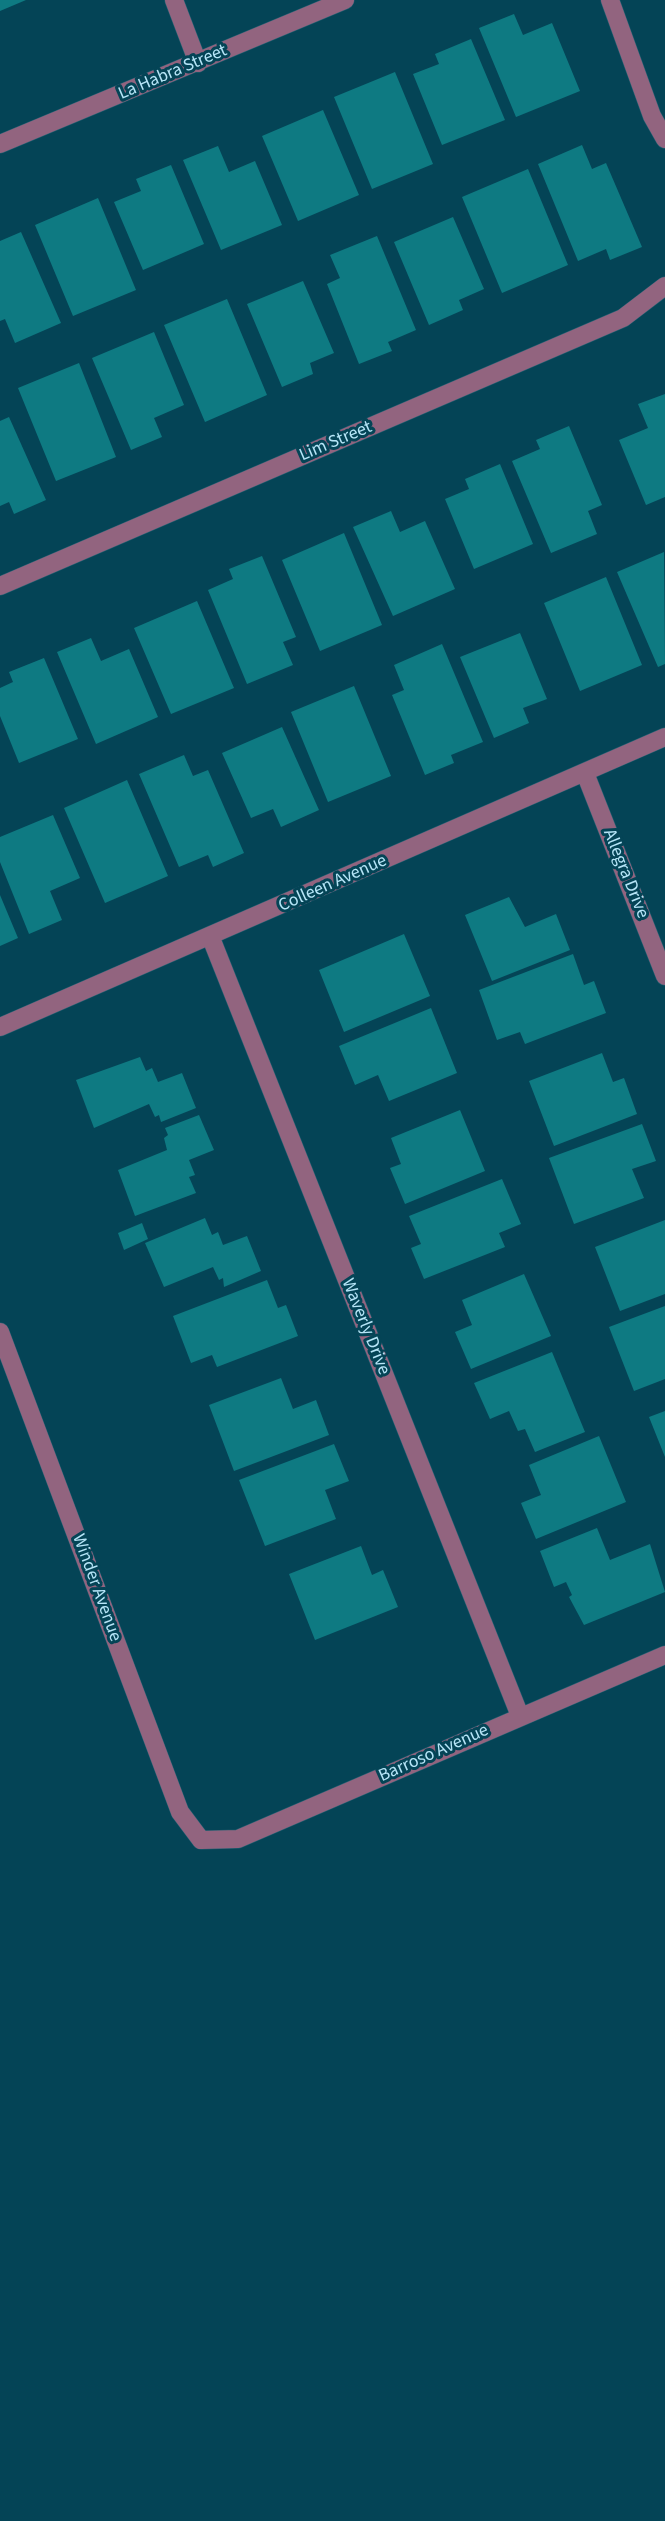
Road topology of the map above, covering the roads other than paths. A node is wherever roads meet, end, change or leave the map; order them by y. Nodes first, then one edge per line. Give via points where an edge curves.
1 (173, 0) edge
2 (345, 0) edge
3 (610, 0) edge
4 (198, 63) junction
5 (665, 139) edge
6 (0, 144) edge
7 (665, 286) edge
8 (0, 586) edge
9 (665, 737) edge
10 (585, 773) junction
11 (211, 938) junction
12 (665, 976) edge
13 (0, 1027) edge
14 (0, 1332) edge
15 (8, 1378) edge
16 (665, 1654) edge
17 (520, 1716) junction
18 (201, 1840) joint

1 - 4 street
2 - 4 street, La Habra Street
3 - 5 street via 652,116
4 - 6 street, La Habra Street
7 - 8 street, Lim Street via 623,318
9 - 10 street, Colleen Avenue
10 - 11 street, Colleen Avenue
10 - 12 street, Allegra Drive
11 - 13 street, Colleen Avenue
11 - 17 street, Waverly Drive
14 - 15 street, Winder Avenue
15 - 18 street, Winder Avenue via 180,1812
16 - 17 street, Barroso Avenue
17 - 18 street, Barroso Avenue via 237,1839

